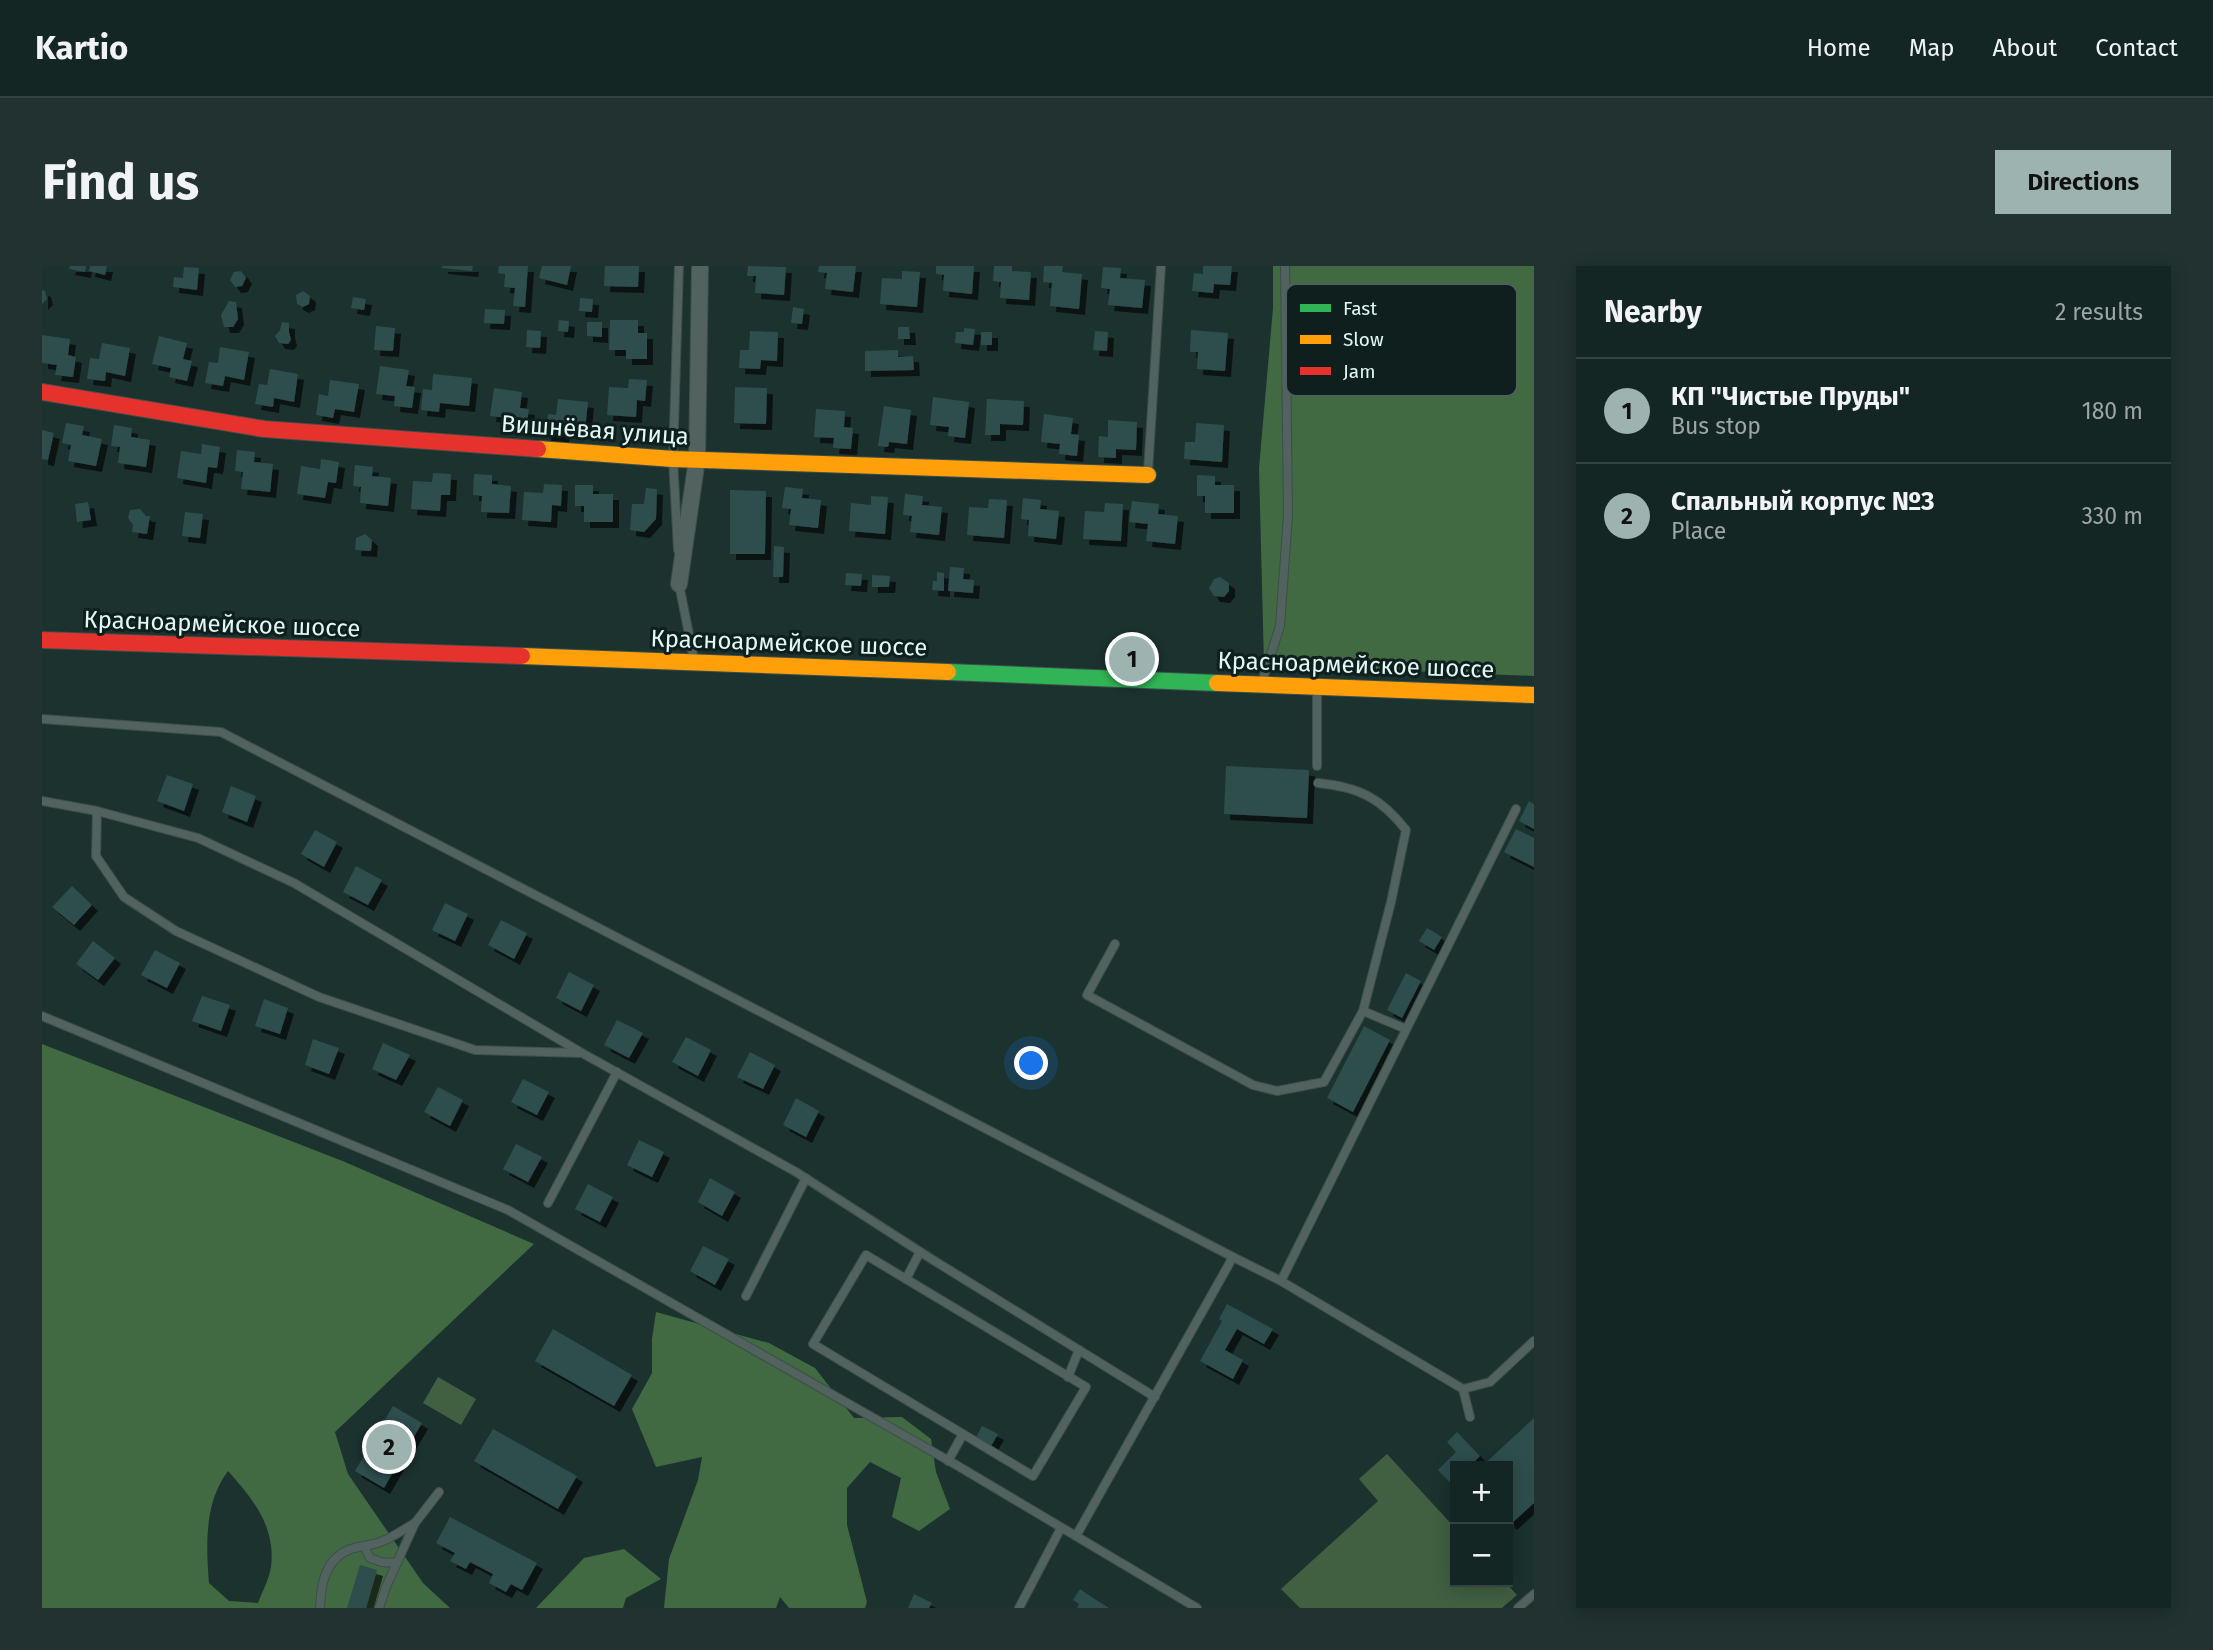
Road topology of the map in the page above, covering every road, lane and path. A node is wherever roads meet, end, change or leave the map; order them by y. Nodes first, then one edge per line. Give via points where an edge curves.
1 (679, 266) edge
2 (699, 266) edge
3 (1161, 266) edge
4 (1285, 266) edge
5 (1286, 328) edge
6 (42, 392) edge
7 (1287, 396) edge
8 (673, 459) junction
9 (697, 460) junction
10 (1148, 475) joint
11 (679, 584) junction
12 (42, 640) edge
13 (694, 662) junction
14 (1261, 685) junction
15 (1317, 687) junction
16 (1534, 695) edge
17 (42, 719) edge
18 (1317, 766) dead end
19 (1318, 783) dead end
20 (42, 801) edge
21 (1516, 809) dead end
22 (97, 811) junction
23 (1115, 944) dead end
24 (1363, 1011) junction
25 (42, 1016) edge
26 (1406, 1029) junction
27 (582, 1054) junction
28 (617, 1072) junction
29 (806, 1178) junction
30 (548, 1203) dead end
31 (920, 1252) junction
32 (1233, 1257) junction
33 (906, 1279) junction
34 (1281, 1281) junction
35 (747, 1296) dead end
36 (1534, 1341) edge
37 (1079, 1350) junction
38 (1068, 1377) junction
39 (1463, 1390) junction
40 (1155, 1397) junction
41 (1470, 1417) dead end
42 (963, 1434) junction
43 (948, 1461) junction
44 (439, 1492) dead end
45 (415, 1523) junction
46 (1061, 1528) junction
47 (1076, 1536) junction
48 (364, 1546) junction
49 (397, 1563) junction
50 (1534, 1594) edge
51 (320, 1608) edge
52 (379, 1608) edge
53 (1019, 1608) edge
54 (1197, 1608) edge
55 (1518, 1608) edge

1 - 8 lane
2 - 9 street
3 - 10 lane
4 - 5 lane
6 - 8 main road, Вишнёвая улица via 264,429
7 - 14 lane via 1289,515 1280,626
8 - 9 main road, Вишнёвая улица
8 - 11 lane
9 - 10 main road, Вишнёвая улица
9 - 11 street
11 - 13 lane
12 - 13 main road, Красноармейское шоссе
13 - 14 main road, Красноармейское шоссе
14 - 15 main road, Красноармейское шоссе
15 - 16 main road, Красноармейское шоссе
15 - 18 lane
17 - 32 lane via 220,732
19 - 24 lane via 1344,785 1368,794 1406,830
20 - 22 lane
21 - 26 lane
22 - 27 lane via 198,838 294,883
22 - 27 lane via 96,856 124,897 176,931 319,996 475,1050
23 - 24 lane via 1087,995 1253,1085 1277,1091 1324,1082
24 - 26 lane
25 - 43 lane via 508,1210
26 - 34 lane
27 - 28 lane
28 - 29 lane
28 - 30 lane
29 - 31 lane
29 - 35 lane
31 - 33 lane
31 - 37 lane
32 - 34 lane
32 - 40 lane
33 - 38 lane
33 - 42 lane via 866,1255 813,1344
34 - 39 lane
36 - 39 lane via 1490,1382
37 - 38 lane
37 - 40 lane
38 - 42 lane via 1086,1387 1032,1476
39 - 41 lane
40 - 47 lane
42 - 43 lane
43 - 46 lane
44 - 45 lane
45 - 48 lane
45 - 49 lane
46 - 47 lane
46 - 53 lane
47 - 54 lane
48 - 49 lane via 370,1558
48 - 51 lane via 348,1550 329,1566 321,1584
49 - 52 lane
50 - 55 lane

